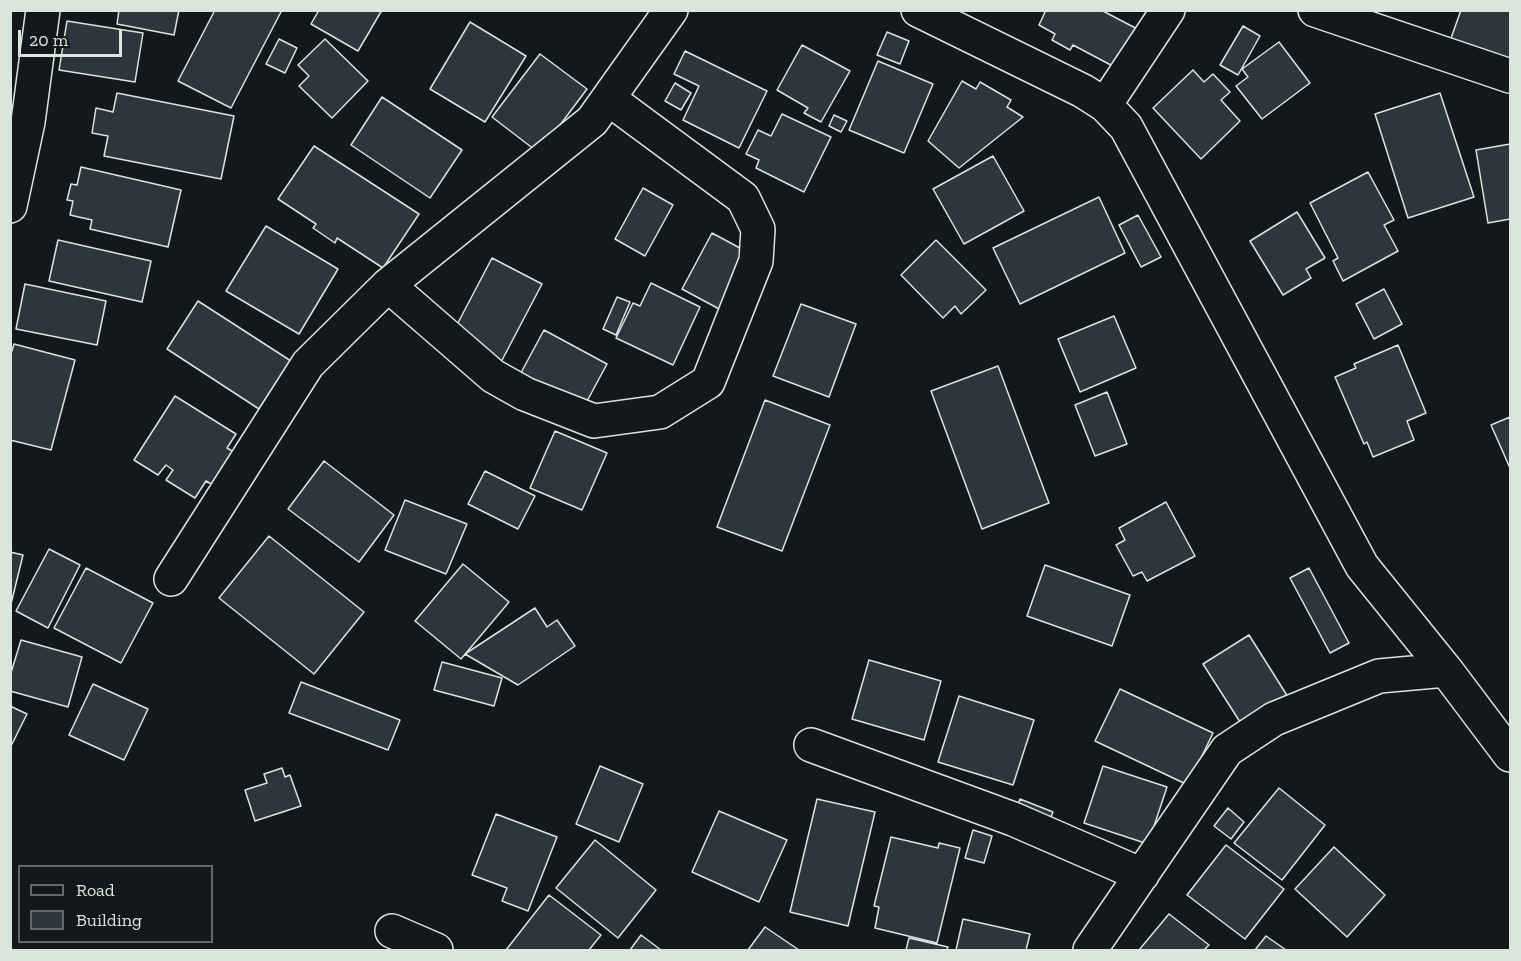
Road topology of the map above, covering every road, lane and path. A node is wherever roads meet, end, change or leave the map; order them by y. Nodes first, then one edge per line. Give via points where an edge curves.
1 (43, 10) edge
2 (670, 10) edge
3 (918, 10) edge
4 (1168, 10) edge
5 (1315, 10) edge
6 (1510, 76) edge
7 (609, 99) junction
8 (1105, 105) junction
9 (10, 206) edge
10 (388, 285) junction
11 (171, 579) dead end
12 (1446, 670) junction
13 (811, 745) dead end
14 (1510, 754) edge
15 (1142, 874) junction
16 (392, 931) dead end
17 (436, 951) edge
18 (1090, 951) edge

1 - 9 street via 28,122
2 - 7 street
3 - 8 street
4 - 8 street
5 - 6 street
7 - 10 street via 592,121
7 - 10 street via 742,198 758,229 756,261 708,382 660,412 594,422 525,394 493,376
8 - 12 street via 1126,127 1362,566
10 - 11 street via 308,364
12 - 14 street
12 - 15 street via 1379,676 1274,719 1227,750
13 - 15 street via 1013,819
15 - 18 street
16 - 17 street

